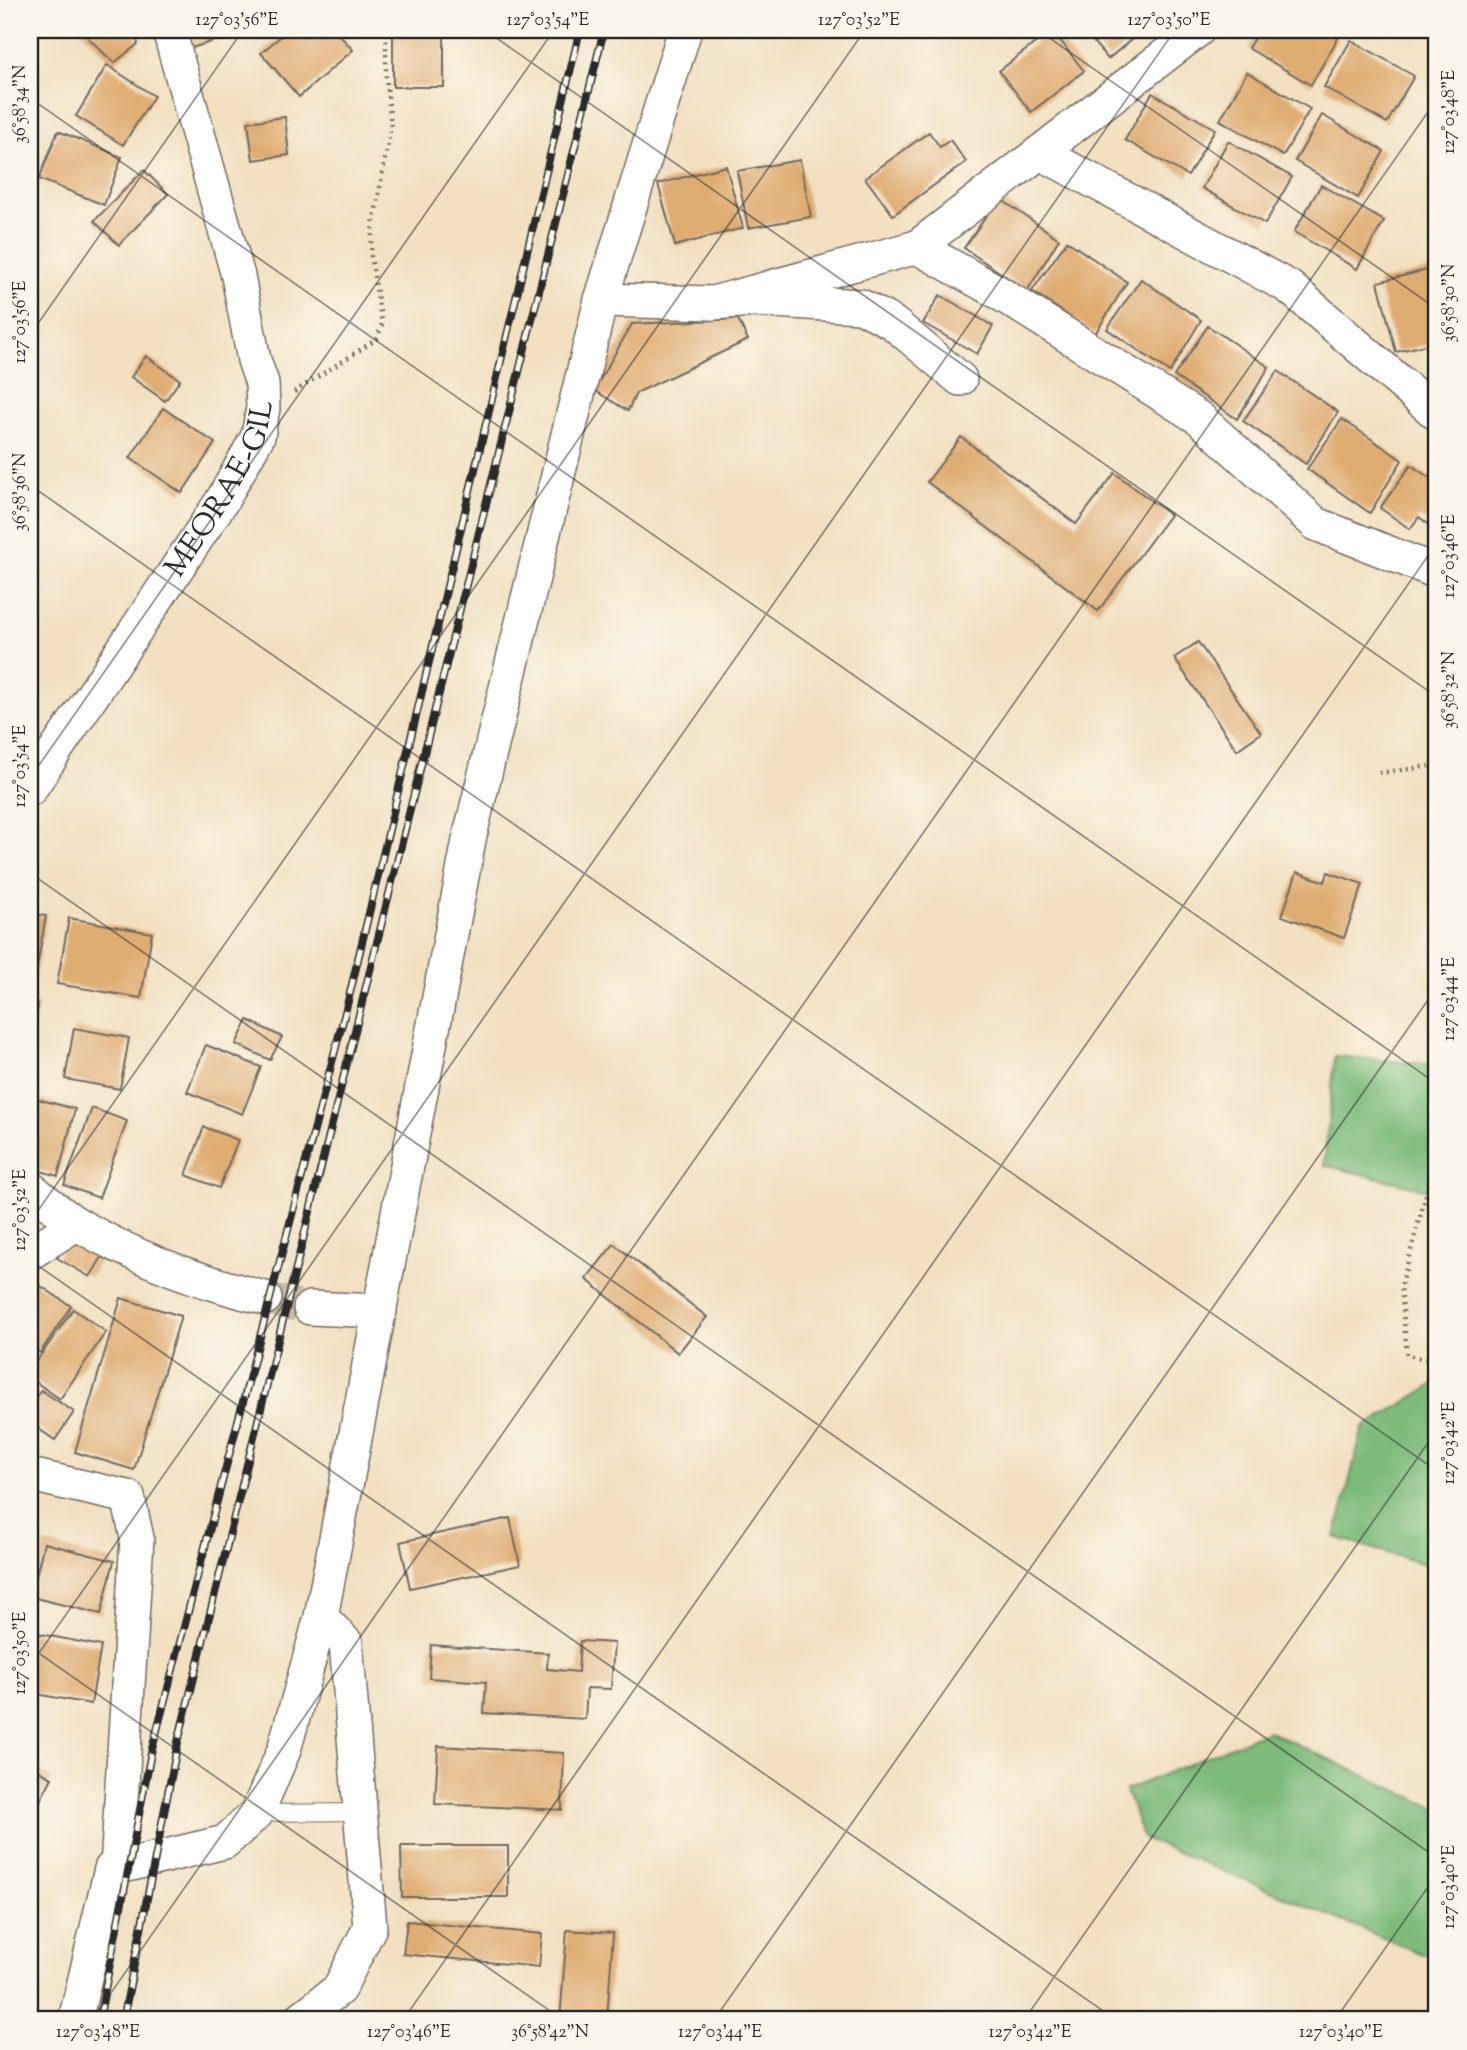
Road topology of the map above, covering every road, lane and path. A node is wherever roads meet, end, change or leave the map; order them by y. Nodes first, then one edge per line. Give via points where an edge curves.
1 (169, 30) edge
2 (386, 30) edge
3 (685, 30) edge
4 (1198, 30) edge
5 (1041, 153) junction
6 (917, 247) junction
7 (601, 300) junction
8 (713, 303) junction
9 (960, 379) dead end
10 (263, 408) junction
11 (1437, 414) edge
12 (1437, 572) edge
13 (1437, 765) edge
14 (1379, 773) dead end
15 (30, 789) edge
16 (1437, 1154) edge
17 (30, 1188) edge
18 (76, 1224) junction
19 (30, 1254) edge
20 (265, 1298) tunnel mouth
21 (310, 1308) tunnel mouth
22 (380, 1311) junction
23 (1437, 1360) edge
24 (30, 1475) edge
25 (321, 1617) junction
26 (362, 1812) junction
27 (257, 1813) junction
28 (117, 1868) junction
29 (75, 2020) edge
30 (299, 2020) edge

1 - 10 street, MEORAE-GIL via 237,276 262,383
2 - 10 path via 391,125 371,257 382,324 377,338 334,369
3 - 7 street
4 - 5 street
5 - 6 street
5 - 11 street via 1289,287
6 - 8 street
6 - 12 street via 1199,418 1316,524
7 - 8 street
7 - 22 street via 470,835
8 - 9 street via 754,300 861,306 893,323
10 - 15 street, MEORAE-GIL via 258,436 223,499
13 - 14 path
16 - 23 path via 1401,1287 1407,1355
17 - 18 street
18 - 19 street
18 - 20 street via 155,1262
21 - 22 street
22 - 25 street
24 - 28 street via 128,1496 137,1538
25 - 26 street via 346,1643
25 - 27 street via 284,1750
26 - 27 lane
26 - 30 street via 370,1927 339,1989
27 - 28 street via 225,1842
28 - 29 street via 111,1869

